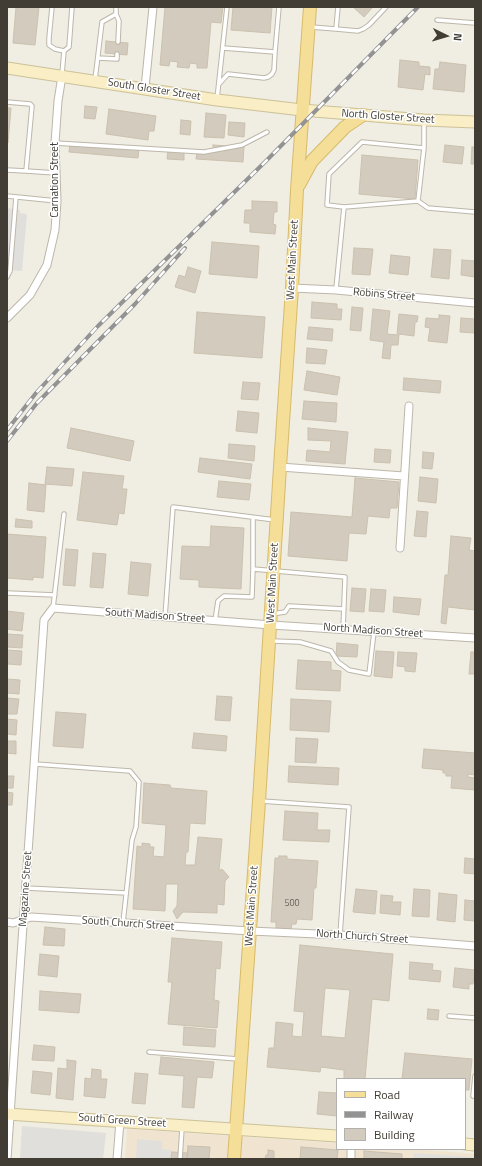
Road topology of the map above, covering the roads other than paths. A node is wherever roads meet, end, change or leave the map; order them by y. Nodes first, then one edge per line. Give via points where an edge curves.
1 (52, 7) edge
2 (72, 7) edge
3 (116, 7) edge
4 (153, 7) edge
5 (227, 7) edge
6 (279, 7) edge
7 (310, 7) edge
8 (338, 7) edge
9 (386, 7) edge
10 (116, 14) junction
11 (437, 20) dead end
12 (475, 23) edge
13 (308, 26) junction
14 (336, 29) junction
15 (118, 42) dead end
16 (223, 48) junction
17 (64, 51) junction
18 (276, 52) junction
19 (117, 54) dead end
20 (98, 58) junction
21 (7, 68) edge
22 (62, 76) junction
23 (95, 80) junction
24 (218, 85) junction
25 (146, 88) junction
26 (217, 100) junction
27 (7, 102) edge
28 (302, 110) junction
29 (363, 115) junction
30 (424, 120) junction
31 (475, 122) edge
32 (267, 132) dead end
33 (55, 143) junction
34 (424, 148) junction
35 (7, 170) edge
36 (26, 171) junction
37 (56, 173) junction
38 (296, 190) junction
39 (7, 196) edge
40 (16, 197) junction
41 (57, 200) junction
42 (418, 201) junction
43 (344, 207) junction
44 (475, 212) edge
45 (7, 277) edge
46 (292, 288) junction
47 (336, 290) junction
48 (475, 303) edge
49 (8, 314) edge
50 (408, 406) dead end
51 (280, 467) junction
52 (404, 476) junction
53 (64, 514) dead end
54 (253, 518) junction
55 (276, 521) junction
56 (400, 548) dead end
57 (253, 569) junction
58 (274, 570) junction
59 (7, 593) edge
60 (55, 595) junction
61 (53, 608) junction
62 (344, 609) junction
63 (165, 617) junction
64 (271, 619) junction
65 (215, 621) junction
66 (343, 630) junction
67 (374, 632) junction
68 (475, 638) edge
69 (270, 641) junction
70 (35, 764) junction
71 (260, 801) junction
72 (26, 888) junction
73 (126, 893) junction
74 (23, 920) junction
75 (7, 922) edge
76 (123, 923) junction
77 (250, 931) junction
78 (340, 935) junction
79 (475, 946) edge
80 (449, 1016) dead end
81 (475, 1018) edge
82 (149, 1052) dead end
83 (241, 1059) junction
84 (475, 1076) edge
85 (475, 1096) edge
86 (9, 1114) edge
87 (120, 1121) junction
88 (182, 1125) junction
89 (236, 1129) junction
90 (336, 1136) edge
91 (7, 1159) edge
92 (117, 1159) edge
93 (180, 1159) edge
94 (234, 1159) edge

1 - 17 lane via 50,45 55,50
2 - 17 lane via 69,47
3 - 10 lane
4 - 25 street
5 - 16 lane
6 - 18 lane
7 - 13 main road, West Main Street
8 - 14 lane
9 - 14 lane via 363,29
10 - 15 lane via 119,21
10 - 20 lane via 102,22
11 - 12 lane
13 - 14 lane
13 - 28 main road, West Main Street
16 - 18 lane
16 - 24 lane
17 - 22 lane
18 - 24 lane via 274,70 268,77 228,74
19 - 20 lane via 116,59
20 - 23 lane
21 - 22 main road, South Gloster Street
22 - 23 main road, South Gloster Street
22 - 33 street, Carnation Street
23 - 25 main road, South Gloster Street
24 - 26 lane
25 - 26 main road, South Gloster Street
26 - 28 main road, South Gloster Street
27 - 36 lane via 32,106
28 - 29 main road, North Gloster Street
28 - 38 main road, West Main Street
29 - 30 main road, North Gloster Street
29 - 38 main road via 345,126 312,161
30 - 31 main road, North Gloster Street
30 - 34 lane
32 - 33 lane via 242,145 204,152
33 - 37 street, Carnation Street
34 - 42 lane
34 - 43 lane via 362,142 330,174 327,205
35 - 36 lane
36 - 37 lane
37 - 41 street, Carnation Street
38 - 46 main road, West Main Street
39 - 40 lane
40 - 41 lane
40 - 45 lane via 10,271
41 - 49 street, Carnation Street via 55,230 47,266 30,294
42 - 43 lane
42 - 44 lane via 428,208
43 - 47 lane
46 - 47 street, Robins Street
46 - 51 main road, West Main Street
47 - 48 street, Robins Street
50 - 52 street
51 - 52 street
51 - 55 main road, West Main Street
52 - 56 street
53 - 60 lane
54 - 55 lane
54 - 57 lane
54 - 63 lane via 173,507
55 - 58 main road, West Main Street
57 - 58 lane
57 - 65 lane via 252,597 224,596 218,601
58 - 62 lane via 345,577
58 - 64 main road, West Main Street
59 - 60 lane
60 - 61 lane
61 - 63 street, South Madison Street
61 - 70 street, Magazine Street via 44,620
62 - 64 lane via 289,606 285,612
62 - 66 lane
63 - 65 street, South Madison Street
64 - 65 street, South Madison Street
64 - 66 street, North Madison Street
64 - 69 main road, West Main Street
66 - 67 street, North Madison Street
67 - 68 street, North Madison Street
67 - 69 lane via 369,674 349,670 338,662 331,651 300,642
69 - 71 main road, West Main Street
70 - 72 street, Magazine Street
70 - 73 lane via 130,771 139,782 136,827 132,840
71 - 77 main road, West Main Street
71 - 78 lane via 349,807
72 - 73 lane
72 - 74 street, Magazine Street
73 - 76 lane
74 - 75 street, South Church Street
74 - 76 street, South Church Street via 31,918
74 - 86 street, Magazine Street
76 - 77 street, South Church Street
77 - 78 street, North Church Street
77 - 83 main road, West Main Street
78 - 79 street, North Church Street
80 - 81 lane
82 - 83 lane
83 - 89 main road, West Main Street
84 - 85 lane
86 - 87 main road, South Green Street
86 - 91 street, Magazine Street
87 - 88 main road, South Green Street
87 - 92 street
88 - 89 main road, South Green Street
88 - 93 lane
89 - 90 main road, South Green Street
89 - 94 main road, West Main Street

